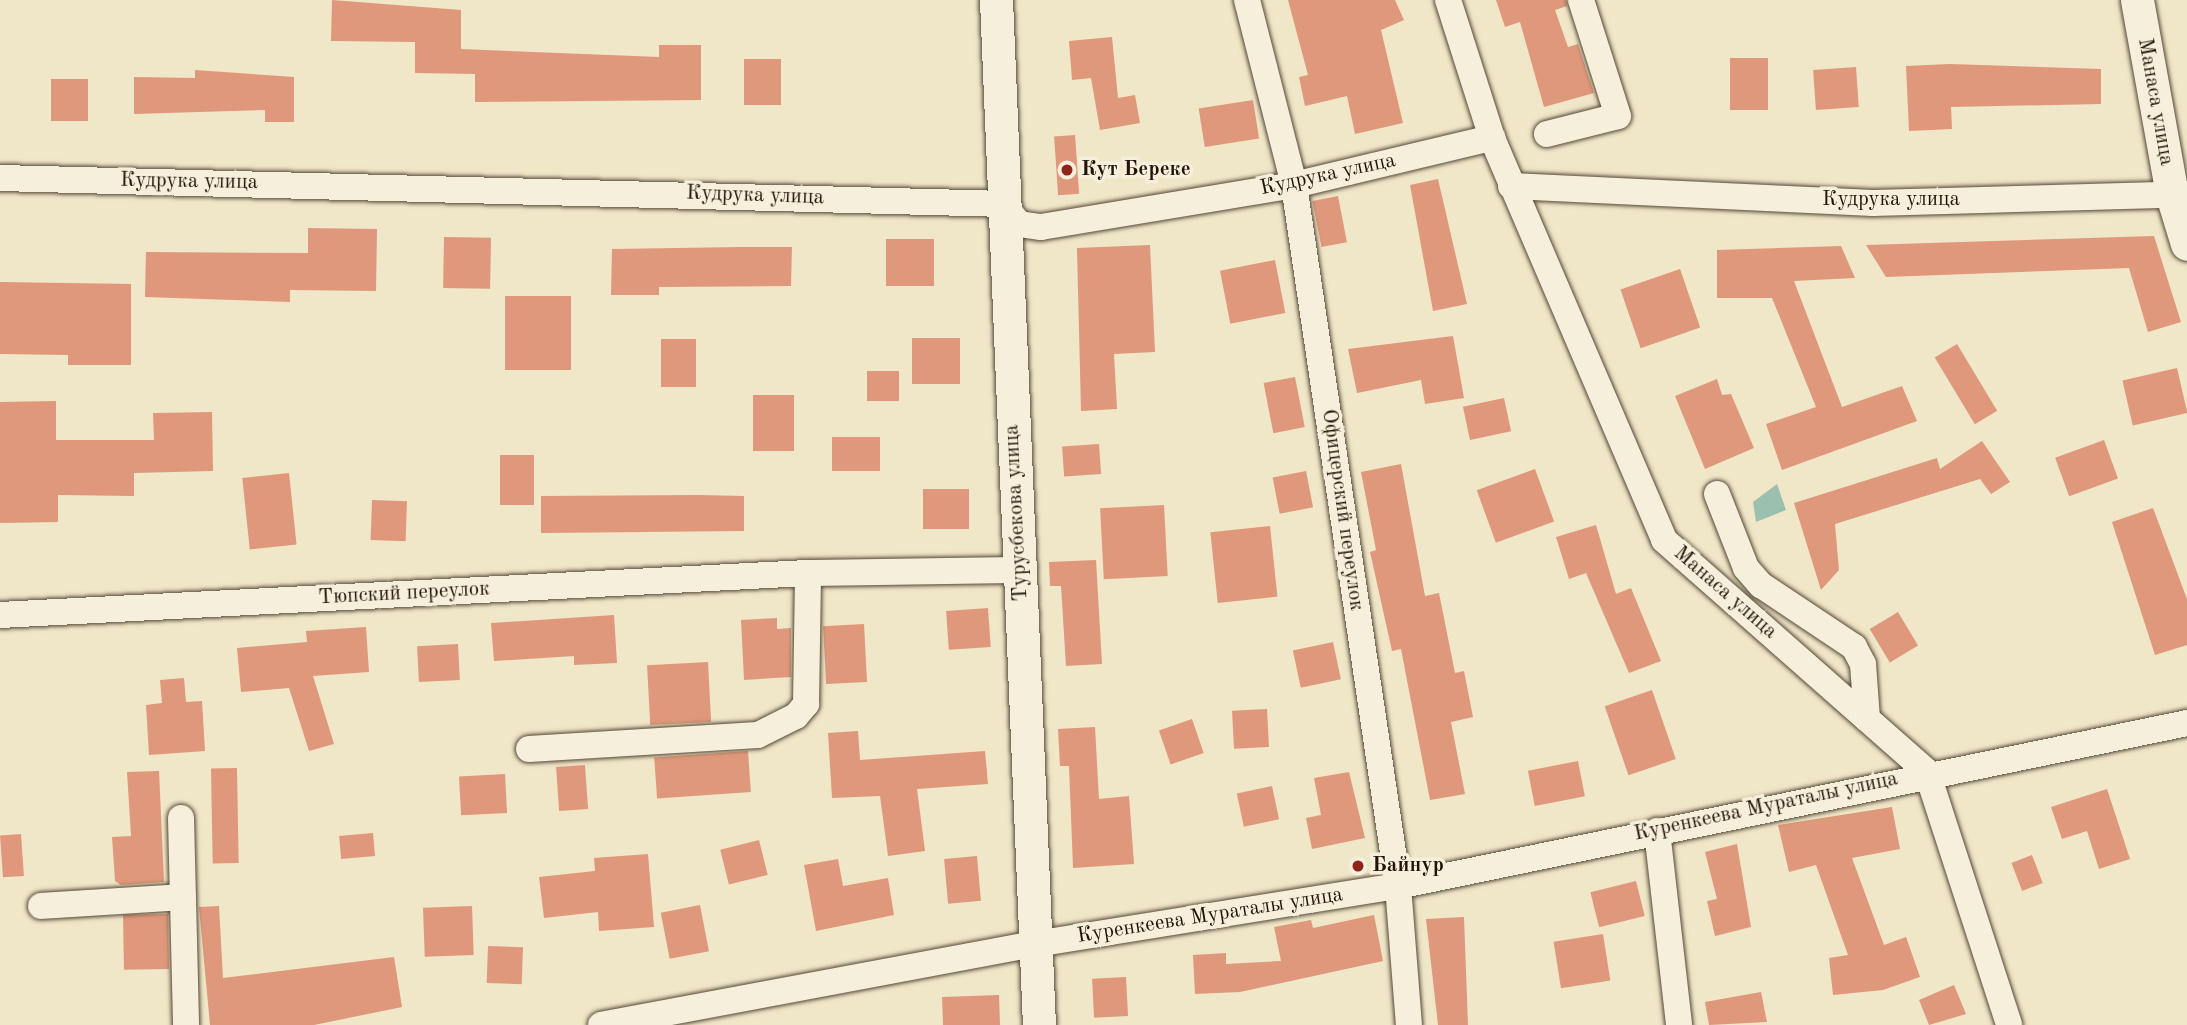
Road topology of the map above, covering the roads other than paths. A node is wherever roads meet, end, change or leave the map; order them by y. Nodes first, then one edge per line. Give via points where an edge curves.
1 (996, 0) edge
2 (1247, 0) edge
3 (1448, 0) edge
4 (1581, 0) edge
5 (2137, 0) edge
6 (1548, 134) dead end
7 (1492, 138) junction
8 (0, 178) edge
9 (1294, 185) junction
10 (1511, 186) junction
11 (2179, 195) edge
12 (1003, 204) junction
13 (2187, 244) edge
14 (1717, 494) dead end
15 (1020, 570) junction
16 (808, 573) junction
17 (0, 615) edge
18 (1867, 719) junction
19 (2187, 723) edge
20 (528, 748) dead end
21 (1927, 772) junction
22 (181, 818) dead end
23 (1657, 831) junction
24 (1398, 886) junction
25 (183, 897) junction
26 (41, 906) dead end
27 (1035, 944) junction
28 (727, 1014) edge
29 (186, 1025) edge
30 (601, 1025) edge
31 (1040, 1025) edge
32 (1409, 1025) edge
33 (1679, 1025) edge
34 (2009, 1025) edge

1 - 12 street, Турусбекова улица
2 - 9 street, Офицерский переулок
3 - 7 street, Манаса улица
4 - 6 street via 1618,116
5 - 11 street, Манаса улица
7 - 9 street, Кудрука улица
7 - 10 street, Манаса улица
8 - 12 street, Кудрука улица
9 - 12 street, Кудрука улица via 1041,227 1019,225
9 - 24 street, Офицерский переулок
10 - 11 street, Кудрука улица via 1873,203
10 - 18 street, Манаса улица via 1664,540
11 - 13 street, Манаса улица
12 - 15 street, Турусбекова улица
14 - 18 street via 1746,568 1761,585 1854,647 1863,664
15 - 16 street, Тюпский переулок
15 - 27 street, Турусбекова улица
16 - 17 street, Тюпский переулок
16 - 20 street via 806,704 796,716 758,735
18 - 21 street, Манаса улица
19 - 21 street, Куренкеева Мураталы улица
21 - 23 street, Куренкеева Мураталы улица
21 - 34 street
22 - 25 street
23 - 24 street, Куренкеева Мураталы улица
23 - 33 street
24 - 27 street, Куренкеева Мураталы улица
24 - 32 street, Офицерский переулок
25 - 26 street
25 - 29 street
27 - 28 street, Куренкеева Мураталы улица
27 - 31 street, Турусбекова улица
28 - 30 street, Куренкеева Мураталы улица

